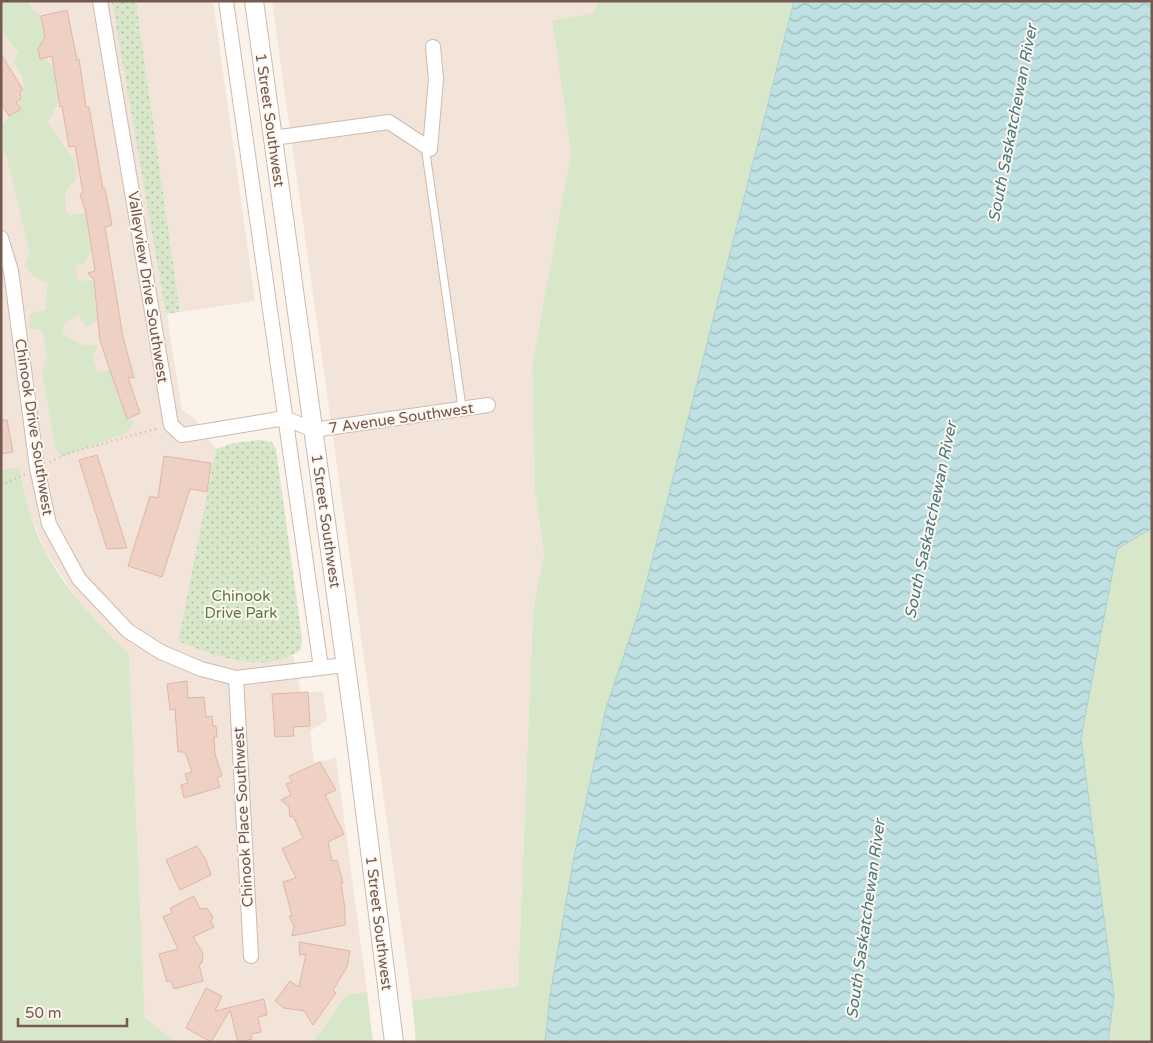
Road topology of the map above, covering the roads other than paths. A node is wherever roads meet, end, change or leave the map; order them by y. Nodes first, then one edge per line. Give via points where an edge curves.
1 (100, 1) edge
2 (226, 1) edge
3 (254, 1) edge
4 (433, 47) dead end
5 (273, 138) junction
6 (425, 146) junction
7 (1, 238) edge
8 (488, 405) dead end
9 (462, 408) junction
10 (285, 418) junction
11 (313, 430) junction
12 (345, 665) junction
13 (320, 668) junction
14 (236, 678) junction
15 (251, 956) dead end
16 (394, 1042) edge

1 - 10 street, Valleyview Drive Southwest via 171,424 182,435
2 - 10 street, 1 Street Southwest
3 - 5 street, 1 Street Southwest
4 - 6 street via 436,78 430,149
5 - 6 street via 389,122
5 - 11 street, 1 Street Southwest
6 - 9 lane
7 - 14 street, Chinook Drive Southwest via 11,271 37,468 50,524 79,579 128,631 161,652 201,669
8 - 9 street, 7 Avenue Southwest
9 - 11 street, 7 Avenue Southwest
10 - 11 street
10 - 13 street, 1 Street Southwest
11 - 12 street, 1 Street Southwest
12 - 13 street, Chinook Drive Southwest
12 - 16 street, 1 Street Southwest
13 - 14 street, Chinook Drive Southwest
14 - 15 street, Chinook Place Southwest

